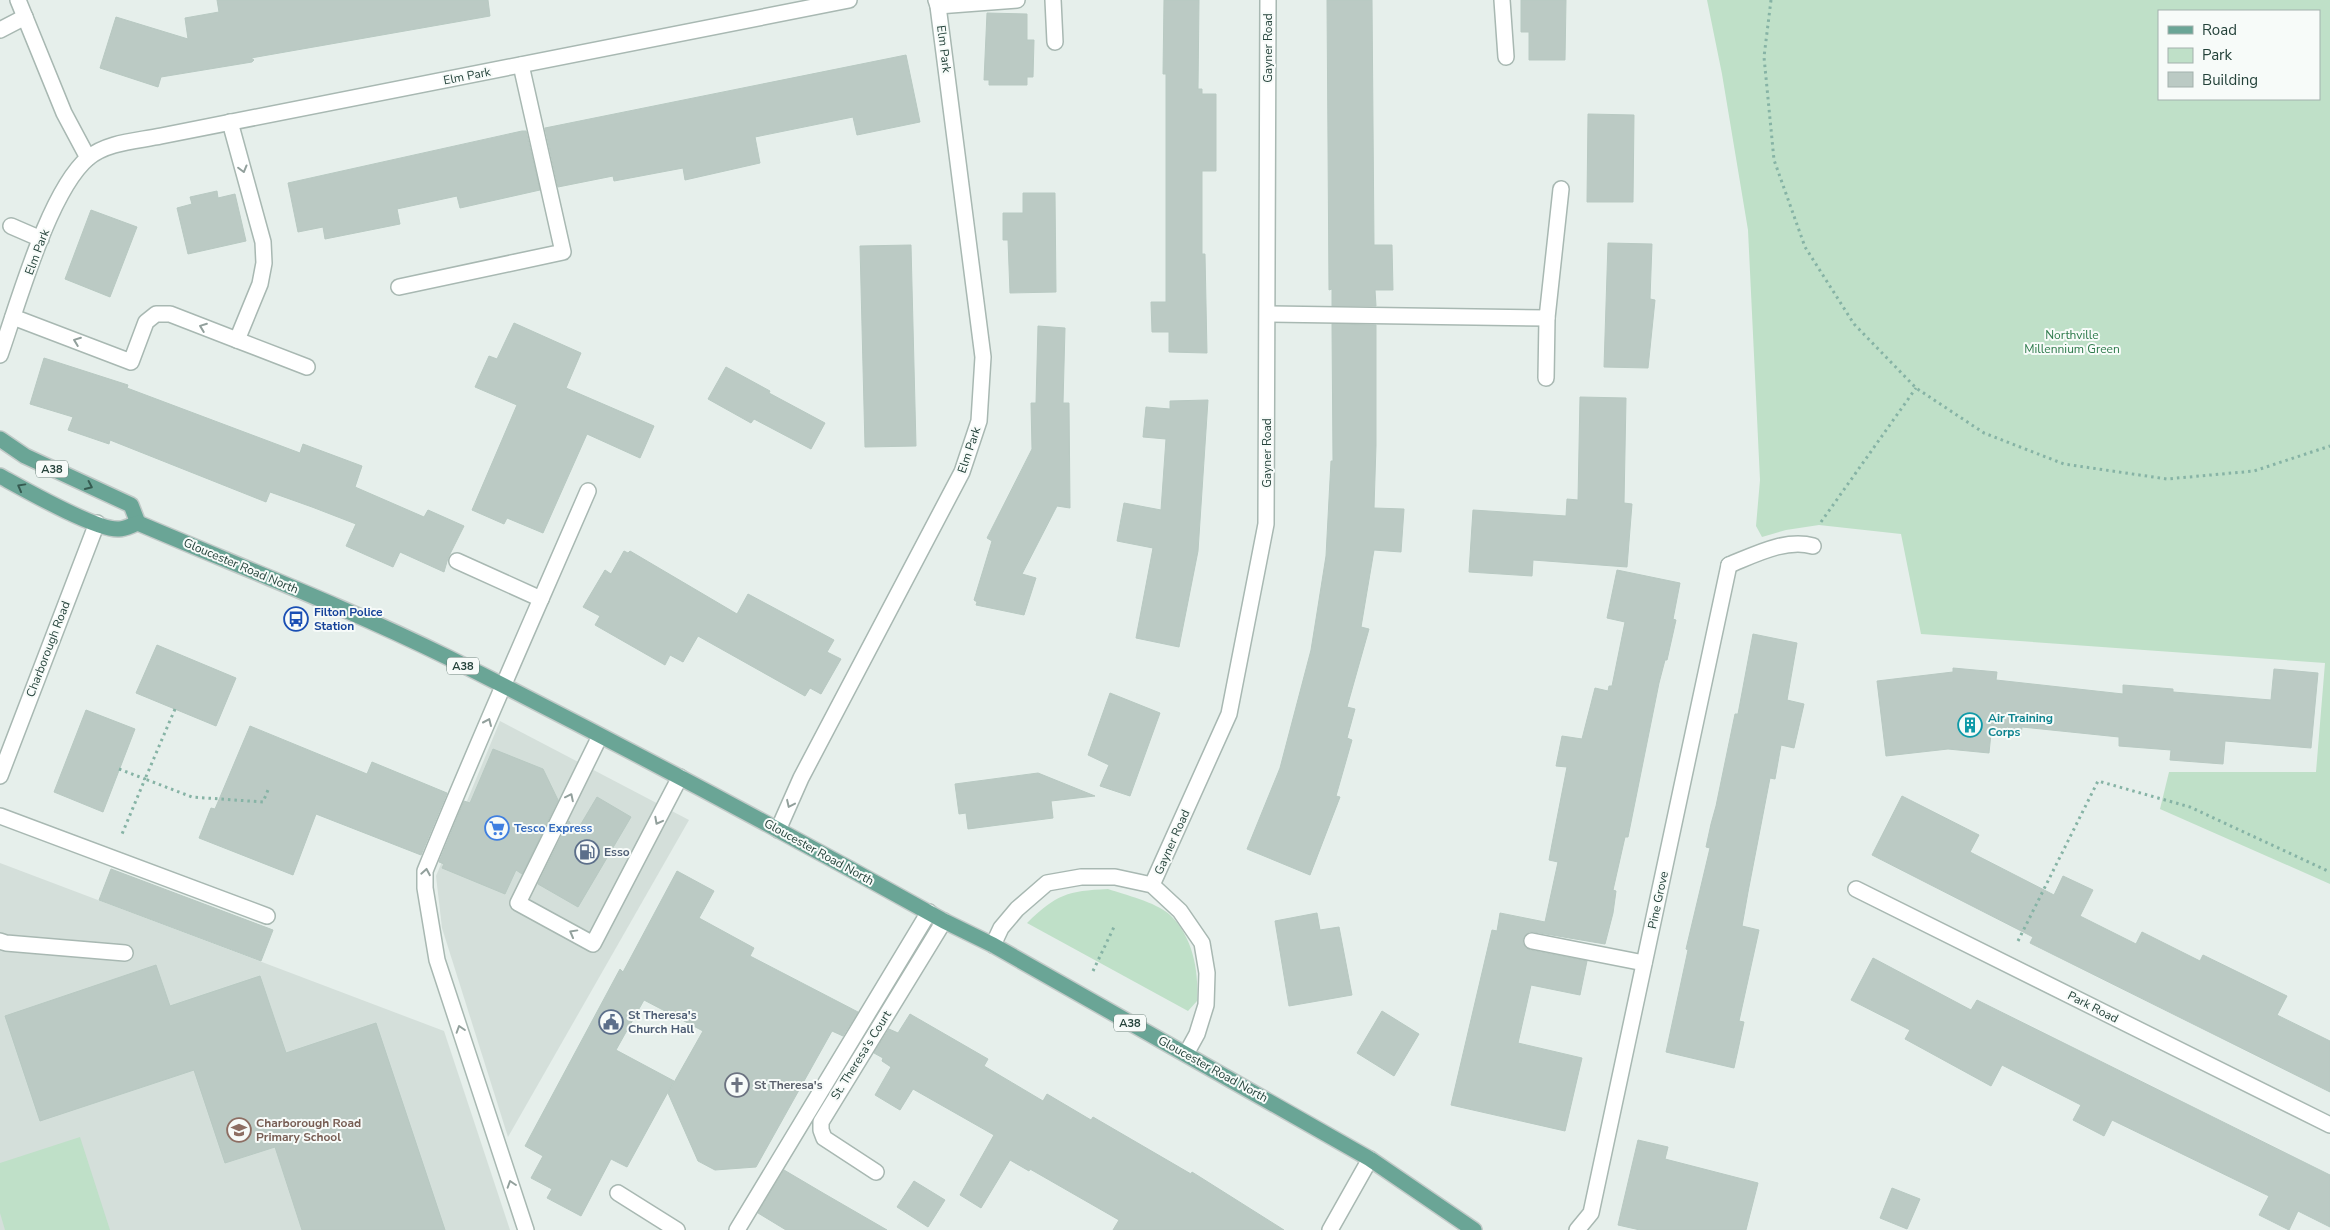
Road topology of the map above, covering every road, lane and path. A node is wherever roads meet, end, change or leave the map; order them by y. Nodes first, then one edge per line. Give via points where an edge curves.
1 (18, 0) edge
2 (849, 0) edge
3 (1017, 0) edge
4 (1053, 0) edge
5 (1268, 0) edge
6 (1502, 0) edge
7 (1771, 0) edge
8 (937, 3) edge
9 (25, 17) junction
10 (0, 30) edge
11 (1055, 42) dead end
12 (1506, 57) dead end
13 (520, 65) junction
14 (230, 122) junction
15 (88, 158) junction
16 (1562, 189) dead end
17 (11, 226) dead end
18 (41, 238) junction
19 (399, 287) dead end
20 (1268, 314) junction
21 (13, 317) junction
22 (1547, 318) junction
23 (237, 340) junction
24 (0, 355) edge
25 (307, 367) dead end
26 (1546, 378) dead end
27 (1916, 388) junction
28 (0, 439) edge
29 (2330, 446) edge
30 (0, 476) edge
31 (588, 491) dead end
32 (97, 523) junction
33 (138, 523) junction
34 (1808, 544) joint
35 (458, 562) dead end
36 (541, 599) junction
37 (504, 687) junction
38 (175, 709) dead end
39 (600, 736) junction
40 (119, 769) dead end
41 (0, 776) edge
42 (680, 778) junction
43 (145, 779) junction
44 (268, 790) dead end
45 (0, 816) edge
46 (778, 830) junction
47 (112, 858) junction
48 (2330, 872) edge
49 (1152, 885) junction
50 (1856, 889) dead end
51 (929, 912) junction
52 (267, 916) dead end
53 (944, 921) junction
54 (1114, 927) dead end
55 (1532, 940) dead end
56 (0, 941) edge
57 (993, 945) junction
58 (126, 953) dead end
59 (1644, 963) junction
60 (2007, 964) junction
61 (1080, 996) junction
62 (1186, 1054) junction
63 (2330, 1125) edge
64 (1370, 1159) junction
65 (876, 1172) dead end
66 (618, 1193) dead end
67 (526, 1230) edge
68 (676, 1230) edge
69 (736, 1230) edge
70 (1330, 1230) edge
71 (1474, 1230) edge
72 (1577, 1230) edge

1 - 9 street
2 - 13 street, Elm Park
3 - 8 street
4 - 11 street
5 - 20 street, Gayner Road
6 - 12 street
7 - 27 path via 1764,57 1774,160 1805,247 1854,324
8 -> 46 street, Elm Park via 983,357 979,421 962,472 801,778
9 - 10 street
9 - 15 street via 64,113
13 - 14 street, Elm Park
13 - 19 street via 563,252
14 - 15 street, Elm Park via 119,145
14 -> 23 street via 262,242 264,263 260,284
15 - 18 street, Elm Park via 73,174
16 - 22 street
17 - 18 street
18 - 21 street, Elm Park
20 - 22 street
20 - 49 street, Gayner Road via 1266,524 1229,714
23 -> 21 street via 170,314 156,314 146,322 131,362
21 - 24 street, Elm Park
22 - 26 street
23 - 25 street
27 - 29 path via 1984,433 2064,464 2167,479 2254,471
27 - 34 path
28 -> 33 main road, A38 via 25,456 131,506
32 -> 30 main road, A38
31 - 36 street
32 - 33 main road, A38 via 119,529
32 - 41 street, Charborough Road
33 - 37 main road, Gloucester Road North / A38 via 447,657
34 - 59 street, Pine Grove via 1765,550 1729,565
35 - 36 street
36 - 37 street
37 - 39 main road, Gloucester Road North / A38
67 -> 37 street via 437,960 425,888 425,871
38 - 43 path
39 - 42 main road, Gloucester Road North / A38
42 -> 39 street via 593,944 518,903
40 - 43 path
42 - 46 main road, Gloucester Road North / A38
43 - 44 path via 192,797 263,802
43 - 47 path
45 - 47 street
46 - 51 main road, Gloucester Road North / A38
47 - 52 street
48 - 60 path via 2190,807 2098,781
49 - 57 street, Gayner Road via 1098,877 1047,883 1017,908 1001,928
49 - 62 street, Gayner Road via 1180,911 1202,943 1207,973 1206,1005 1197,1034
50 - 60 street, Park Road
51 - 53 main road, Gloucester Road North / A38
51 - 69 street
53 - 57 main road, Gloucester Road North / A38
53 - 65 street, St. Theresa's Court via 822,1122 824,1138
54 - 61 path
55 - 59 street
56 - 58 street
57 - 61 main road, Gloucester Road North / A38
59 - 72 street, Pine Grove via 1591,1213
60 - 63 street, Park Road
61 - 62 main road, Gloucester Road North / A38
62 - 64 main road, Gloucester Road North / A38
64 - 70 street
64 - 71 main road, Gloucester Road North / A38
66 - 68 street

